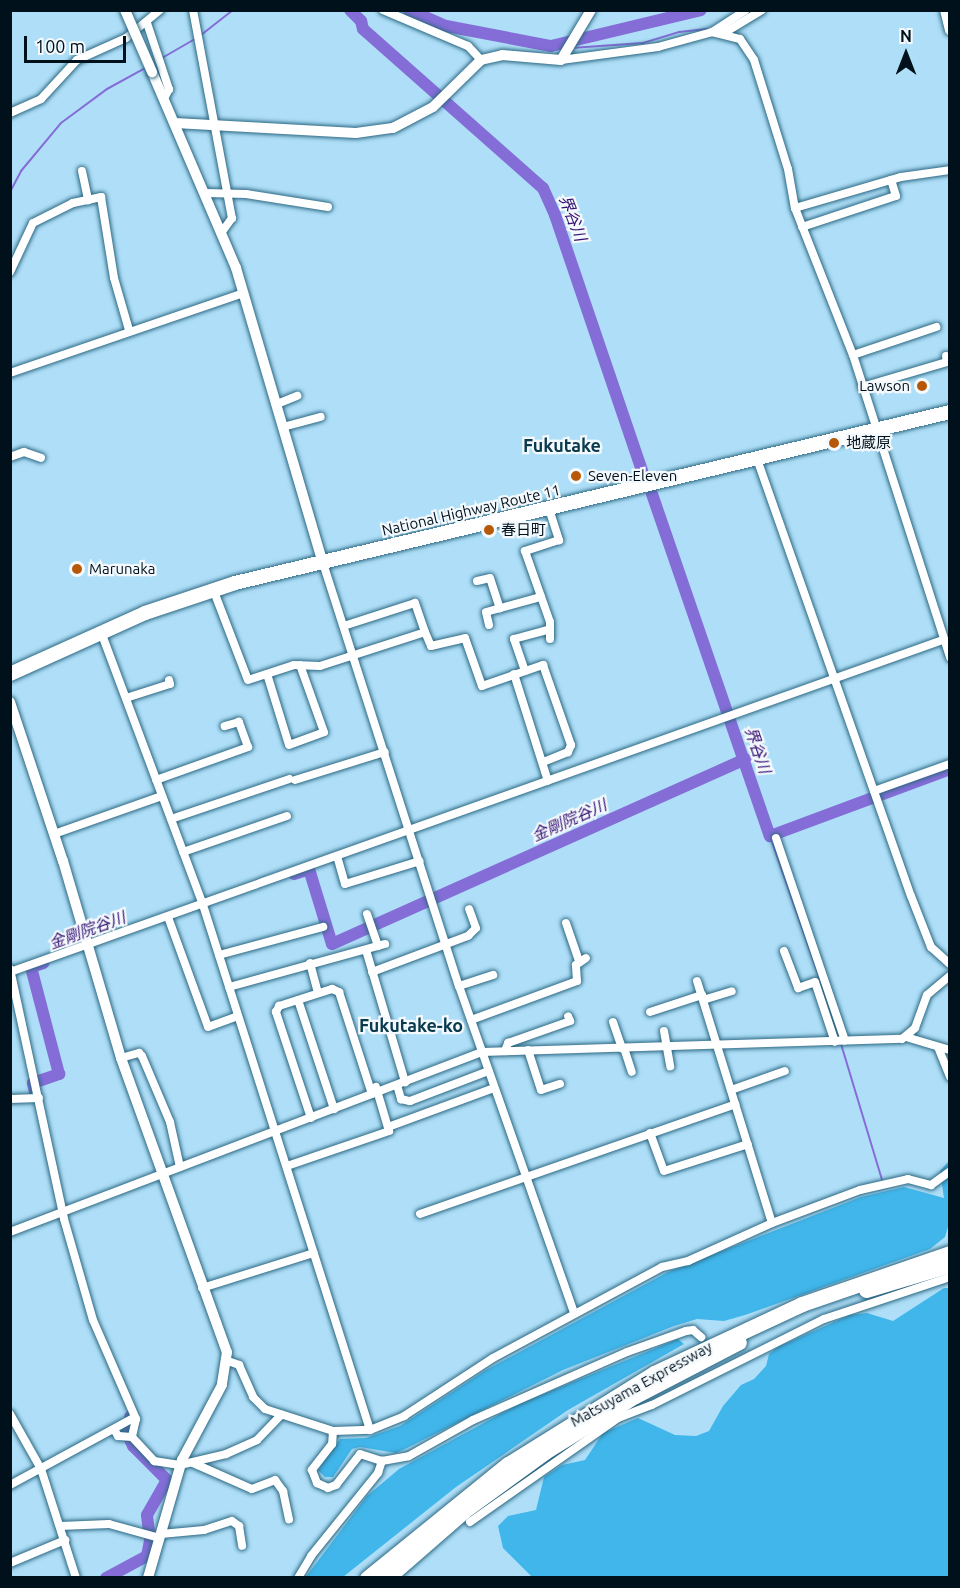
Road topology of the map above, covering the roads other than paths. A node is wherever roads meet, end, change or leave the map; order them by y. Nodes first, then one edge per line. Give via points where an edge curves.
1 (125, 10) edge
2 (160, 10) edge
3 (193, 10) edge
4 (383, 10) edge
5 (746, 10) edge
6 (762, 10) edge
7 (945, 10) edge
8 (591, 11) edge
9 (147, 23) junction
10 (950, 30) edge
11 (712, 32) junction
12 (724, 33) junction
13 (563, 58) junction
14 (482, 60) junction
15 (164, 99) junction
16 (10, 113) edge
17 (175, 123) junction
18 (214, 125) junction
19 (950, 170) edge
20 (82, 171) dead end
21 (891, 180) junction
22 (206, 193) junction
23 (228, 194) junction
24 (88, 200) junction
25 (328, 207) dead end
26 (795, 208) junction
27 (802, 227) junction
28 (222, 232) junction
29 (10, 272) edge
30 (244, 293) junction
31 (936, 327) dead end
32 (129, 330) junction
33 (853, 355) junction
34 (946, 356) dead end
35 (10, 373) edge
36 (862, 387) junction
37 (297, 396) dead end
38 (277, 404) junction
39 (950, 412) edge
40 (321, 417) dead end
41 (283, 427) junction
42 (875, 431) junction
43 (10, 457) edge
44 (41, 458) dead end
45 (757, 459) junction
46 (549, 509) junction
47 (322, 560) junction
48 (477, 581) dead end
49 (213, 589) junction
50 (541, 597) junction
51 (500, 608) junction
52 (489, 625) dead end
53 (344, 626) junction
54 (548, 630) junction
55 (101, 632) junction
56 (425, 632) junction
57 (550, 639) dead end
58 (943, 640) junction
59 (354, 656) junction
60 (950, 658) edge
61 (300, 665) junction
62 (525, 671) junction
63 (10, 674) edge
64 (267, 674) junction
65 (514, 674) junction
66 (835, 679) junction
67 (169, 681) dead end
68 (126, 698) junction
69 (10, 702) edge
70 (225, 726) dead end
71 (385, 752) junction
72 (543, 762) junction
73 (950, 764) edge
74 (156, 780) junction
75 (548, 781) junction
76 (875, 794) junction
77 (162, 796) junction
78 (287, 816) dead end
79 (171, 819) junction
80 (410, 830) junction
81 (54, 834) junction
82 (776, 838) dead end
83 (183, 852) junction
84 (337, 856) junction
85 (420, 861) junction
86 (203, 904) junction
87 (469, 909) dead end
88 (367, 914) dead end
89 (168, 917) junction
90 (566, 923) dead end
91 (323, 927) dead end
92 (88, 945) junction
93 (446, 946) junction
94 (366, 950) junction
95 (784, 951) dead end
96 (219, 955) junction
97 (310, 963) junction
98 (950, 964) edge
99 (11, 971) edge
100 (372, 972) junction
101 (493, 975) dead end
102 (950, 976) edge
103 (697, 981) dead end
104 (459, 986) junction
105 (229, 987) junction
106 (342, 987) dead end
107 (732, 991) dead end
108 (318, 993) junction
109 (702, 997) junction
110 (298, 1000) junction
111 (650, 1012) dead end
112 (238, 1016) junction
113 (568, 1016) dead end
114 (471, 1020) junction
115 (613, 1022) dead end
116 (664, 1031) dead end
117 (906, 1037) junction
118 (840, 1041) junction
119 (717, 1045) junction
120 (665, 1047) junction
121 (938, 1047) junction
122 (623, 1048) junction
123 (528, 1050) junction
124 (950, 1050) edge
125 (505, 1051) junction
126 (482, 1052) junction
127 (121, 1058) junction
128 (670, 1066) dead end
129 (488, 1071) junction
130 (785, 1071) dead end
131 (632, 1072) dead end
132 (950, 1077) edge
133 (401, 1083) junction
134 (560, 1084) dead end
135 (494, 1088) junction
136 (731, 1089) junction
137 (375, 1093) junction
138 (39, 1098) junction
139 (10, 1099) edge
140 (735, 1104) junction
141 (334, 1109) junction
142 (311, 1118) junction
143 (388, 1127) junction
144 (276, 1131) junction
145 (650, 1133) junction
146 (748, 1144) junction
147 (286, 1166) junction
148 (180, 1167) junction
149 (950, 1171) edge
150 (163, 1174) junction
151 (525, 1176) junction
152 (63, 1212) junction
153 (420, 1214) dead end
154 (772, 1223) junction
155 (10, 1232) edge
156 (314, 1253) junction
157 (950, 1254) edge
158 (950, 1265) edge
159 (950, 1277) edge
160 (202, 1288) junction
161 (574, 1312) junction
162 (701, 1337) dead end
163 (228, 1361) junction
164 (714, 1362) dead end
165 (718, 1372) junction
166 (10, 1414) edge
167 (281, 1415) junction
168 (133, 1418) junction
169 (370, 1430) junction
170 (333, 1431) junction
171 (123, 1435) junction
172 (382, 1461) junction
173 (192, 1463) junction
174 (180, 1465) junction
175 (41, 1469) junction
176 (10, 1485) edge
177 (289, 1519) dead end
178 (470, 1522) dead end
179 (60, 1526) junction
180 (161, 1536) junction
181 (64, 1540) junction
182 (242, 1546) dead end
183 (10, 1563) edge
184 (76, 1578) edge
185 (148, 1578) edge
186 (298, 1578) edge
187 (367, 1578) edge
188 (387, 1578) edge

1 - 15 street, bridge
2 - 9 street
3 - 18 street
4 - 14 street via 468,46
5 - 11 street
6 - 12 street
7 - 10 street
8 - 13 street
9 - 15 street via 169,89
9 - 16 street via 118,42 77,60 41,99
11 - 12 street
11 - 13 street via 658,47
12 - 26 street via 740,39 754,60 788,169
13 - 14 street via 502,55
14 - 18 street via 443,99 406,124 377,132
15 - 17 street
17 - 18 street
17 - 22 street
18 - 23 street
19 - 21 street
20 - 24 street
21 - 26 street
21 - 27 street via 896,196
22 - 23 street
22 - 28 street
23 - 25 street
23 - 28 street via 232,218
24 - 29 street via 33,223
24 - 32 street via 101,196 114,278
26 - 27 street
27 - 33 street
28 - 30 street
30 - 32 street
30 - 38 street
31 - 33 street
32 - 35 street
33 - 36 street
34 - 36 street via 947,362
36 - 42 street
37 - 38 street
38 - 41 street
39 - 42 highway, National Highway Route 11
40 - 41 street
41 - 47 street
42 - 45 highway, National Highway Route 11
42 - 58 street
43 - 44 street via 24,452
45 - 46 highway, National Highway Route 11
45 - 66 street
46 - 47 highway, National Highway Route 11
46 - 50 street via 560,540 525,551
47 - 49 highway, National Highway Route 11
47 - 53 street
48 - 51 street via 490,578
49 - 55 highway, National Highway Route 11
49 - 64 street via 248,680
50 - 51 street
50 - 54 street via 550,622
51 - 52 street via 486,612
53 - 56 street via 415,603
53 - 59 street
54 - 57 street
54 - 62 street via 514,639
55 - 63 highway, National Highway Route 11
55 - 68 street
56 - 59 street
56 - 65 street via 431,646 465,638 482,686
58 - 60 street
58 - 66 street
59 - 61 street via 320,666
59 - 71 street
61 - 64 street
61 - 64 street via 324,732 289,745
62 - 65 street
62 - 72 street via 543,665 571,745 568,752
65 - 72 street
66 - 75 street
66 - 76 street
67 - 68 street via 170,684
68 - 74 street
69 - 81 street
70 - 74 street via 239,722 248,747
71 - 79 street
71 - 80 street
72 - 75 street
73 - 76 street
74 - 77 street
75 - 80 street
76 - 98 street via 931,947
77 - 79 street
77 - 81 street
78 - 83 street
79 - 83 street
80 - 84 street
80 - 85 street
81 - 92 street
82 - 118 street
83 - 86 street
84 - 85 street via 345,884
84 - 86 street
85 - 93 street
86 - 89 street
86 - 96 street
87 - 93 street via 474,932
88 - 94 street via 381,945
89 - 92 street
89 - 112 street via 208,1027
90 - 114 street via 583,959 577,981
91 - 96 street
92 - 99 street
92 - 127 street
93 - 100 street
93 - 104 street
94 - 97 street
94 - 100 street
95 - 118 street via 798,988 815,982
96 - 105 street
97 - 105 street
97 - 108 street
99 - 138 street
100 - 133 street
101 - 104 street
102 - 117 street via 927,996 918,1024
103 - 109 street
104 - 114 street
105 - 112 street
106 - 137 street
107 - 109 street
108 - 110 street
108 - 137 street via 332,989 339,992
109 - 111 street
109 - 119 street
110 - 141 street
110 - 142 street via 279,1006 276,1012
112 - 144 street
113 - 125 street via 570,1021 508,1043
114 - 126 street
115 - 122 street
116 - 120 street
117 - 118 street
117 - 121 street
118 - 119 street
119 - 120 street
119 - 136 street
120 - 122 street
120 - 128 street
121 - 124 street
121 - 132 street
122 - 123 street
122 - 131 street
123 - 125 street
123 - 134 street via 541,1090
125 - 126 street
126 - 129 street
126 - 133 street
127 - 148 street via 139,1053 142,1056 170,1122
127 - 150 street
129 - 133 street via 410,1101 401,1099
129 - 135 street
130 - 136 street
133 - 137 street
135 - 143 street
135 - 151 street
136 - 140 street
137 - 141 street
137 - 143 street
138 - 139 street
138 - 152 street
140 - 145 street
140 - 146 street
141 - 142 street
142 - 144 street
143 - 147 street via 389,1131
144 - 147 street
144 - 148 street
145 - 146 street via 664,1171
145 - 151 street
146 - 154 street
147 - 156 street
148 - 150 street
149 - 154 street via 931,1185 902,1179 860,1190
150 - 152 street
150 - 160 street
151 - 153 street
151 - 161 street
152 - 155 street
152 - 168 street via 93,1320
154 - 161 street via 688,1261 662,1267
156 - 160 street
156 - 169 street
157 - 187 highway, Matsuyama Expressway via 802,1304 654,1373 508,1464
158 - 188 highway, Matsuyama Expressway via 851,1295 798,1316 635,1396 506,1479
159 - 165 street via 824,1319
160 - 163 street via 225,1343
161 - 169 street via 404,1416
162 - 172 street via 693,1330 686,1331 627,1352 473,1420 409,1456
163 - 167 street via 242,1368 255,1402
163 - 174 street via 222,1385 194,1431
164 - 165 street
165 - 178 street via 609,1423
166 - 175 street
167 - 170 street
167 - 173 street via 257,1440
168 - 171 street
168 - 171 street
169 - 170 street
170 - 172 street via 332,1444 312,1470 317,1483 328,1488 336,1485 360,1454
171 - 174 street via 154,1461
171 - 175 street
172 - 186 street via 378,1473
173 - 174 street
173 - 177 street via 252,1489 275,1480 284,1491
174 - 180 street
175 - 176 street
175 - 179 street
179 - 180 street via 110,1524
179 - 181 street
180 - 182 street via 204,1530 232,1521 239,1526
180 - 185 street
181 - 183 street
181 - 184 street

